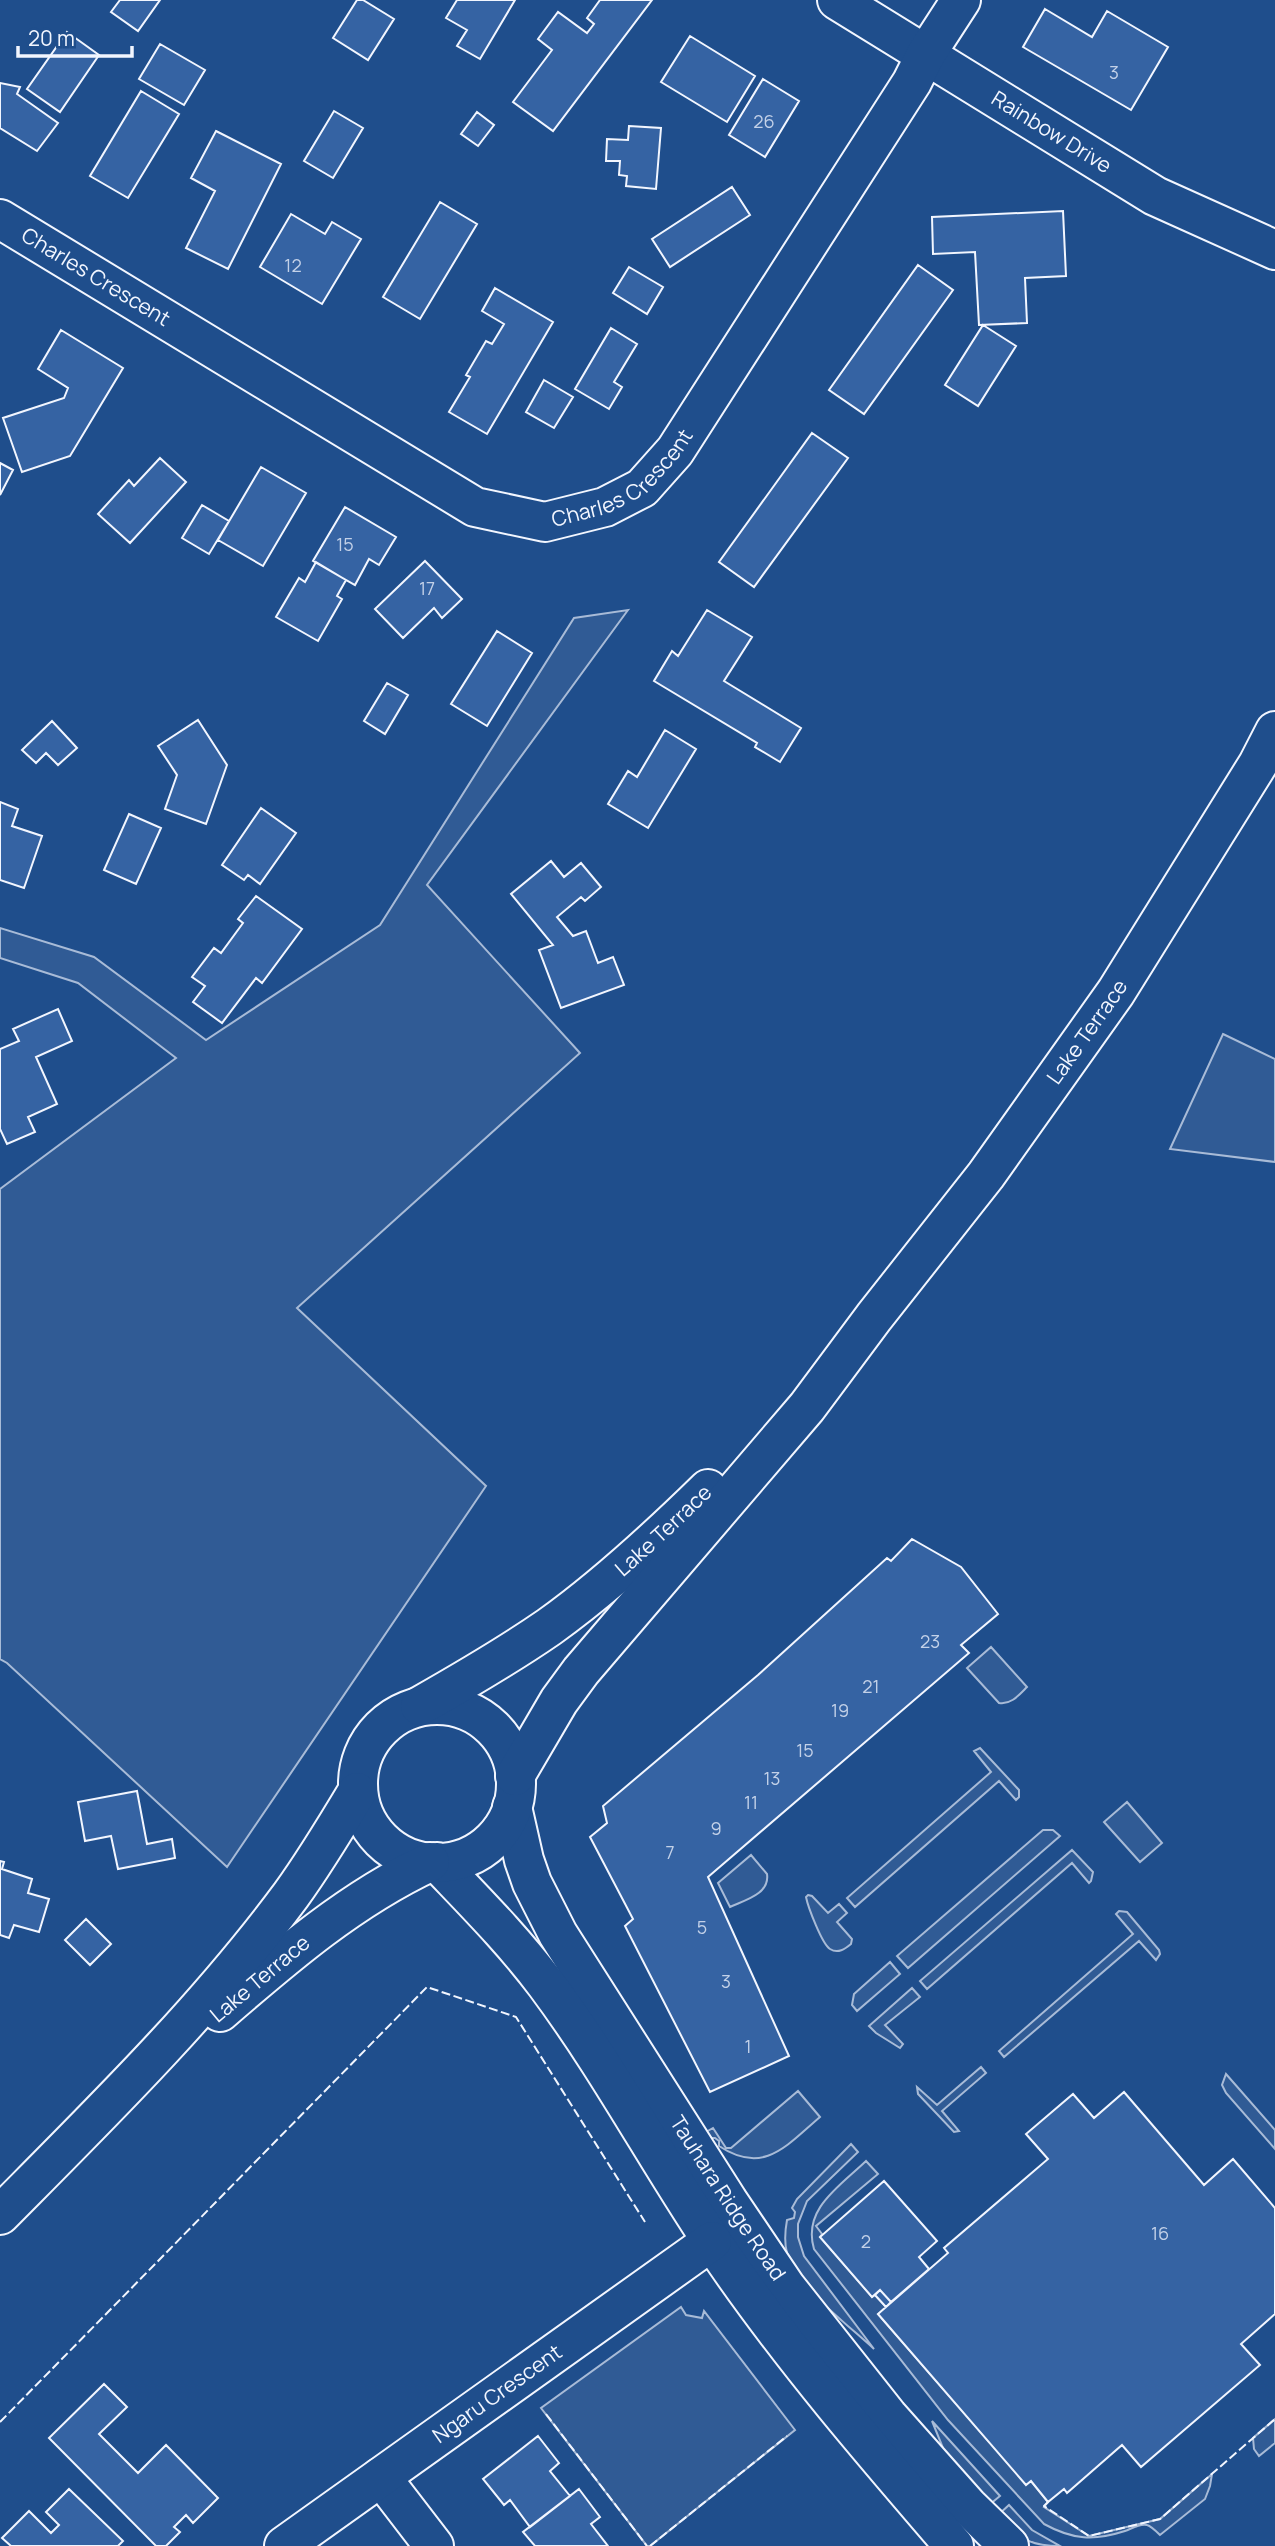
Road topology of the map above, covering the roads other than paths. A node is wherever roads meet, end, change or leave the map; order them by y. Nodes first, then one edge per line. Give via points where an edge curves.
1 (837, 0) edge
2 (961, 0) edge
3 (926, 54) junction
4 (0, 219) edge
5 (1275, 250) edge
6 (1275, 731) edge
7 (874, 1317) junction
8 (420, 1706) junction
9 (357, 1792) junction
10 (514, 1792) junction
11 (433, 1862) junction
12 (102, 2113) junction
13 (0, 2215) edge
14 (712, 2241) junction
15 (381, 2477) junction
16 (284, 2546) edge
17 (434, 2546) edge
18 (954, 2546) edge
19 (1009, 2546) edge

1 - 3 street, Rainbow Drive
2 - 3 street, Charles Crescent
3 - 4 street, Charles Crescent via 675,451 642,488 605,507 545,522 475,506
3 - 5 street, Rainbow Drive via 1155,196
6 - 7 street, Lake Terrace via 1088,1033 986,1175
7 - 8 street, Lake Terrace via 732,1466 616,1573 502,1659
7 - 10 street, Lake Terrace via 807,1407 581,1671 559,1701
8 - 9 street via 396,1716 373,1737 359,1766
8 - 10 street via 455,1707 489,1725 509,1753
9 - 11 street via 363,1816 386,1846 421,1862
9 - 12 street, Lake Terrace via 318,1856 261,1933
10 - 11 street via 499,1833 483,1849 459,1860
10 - 19 street, Tauhara Ridge Road via 532,1883 558,1934 743,2224 786,2287 888,2416
11 - 12 street, Lake Terrace via 397,1877 329,1923
11 - 14 street, Tauhara Ridge Road via 516,1945 548,1987
12 - 13 street, Lake Terrace
14 - 15 street, Ngaru Crescent
14 - 18 street, Tauhara Ridge Road via 824,2392
15 - 16 street, Ngaru Crescent
15 - 17 street

